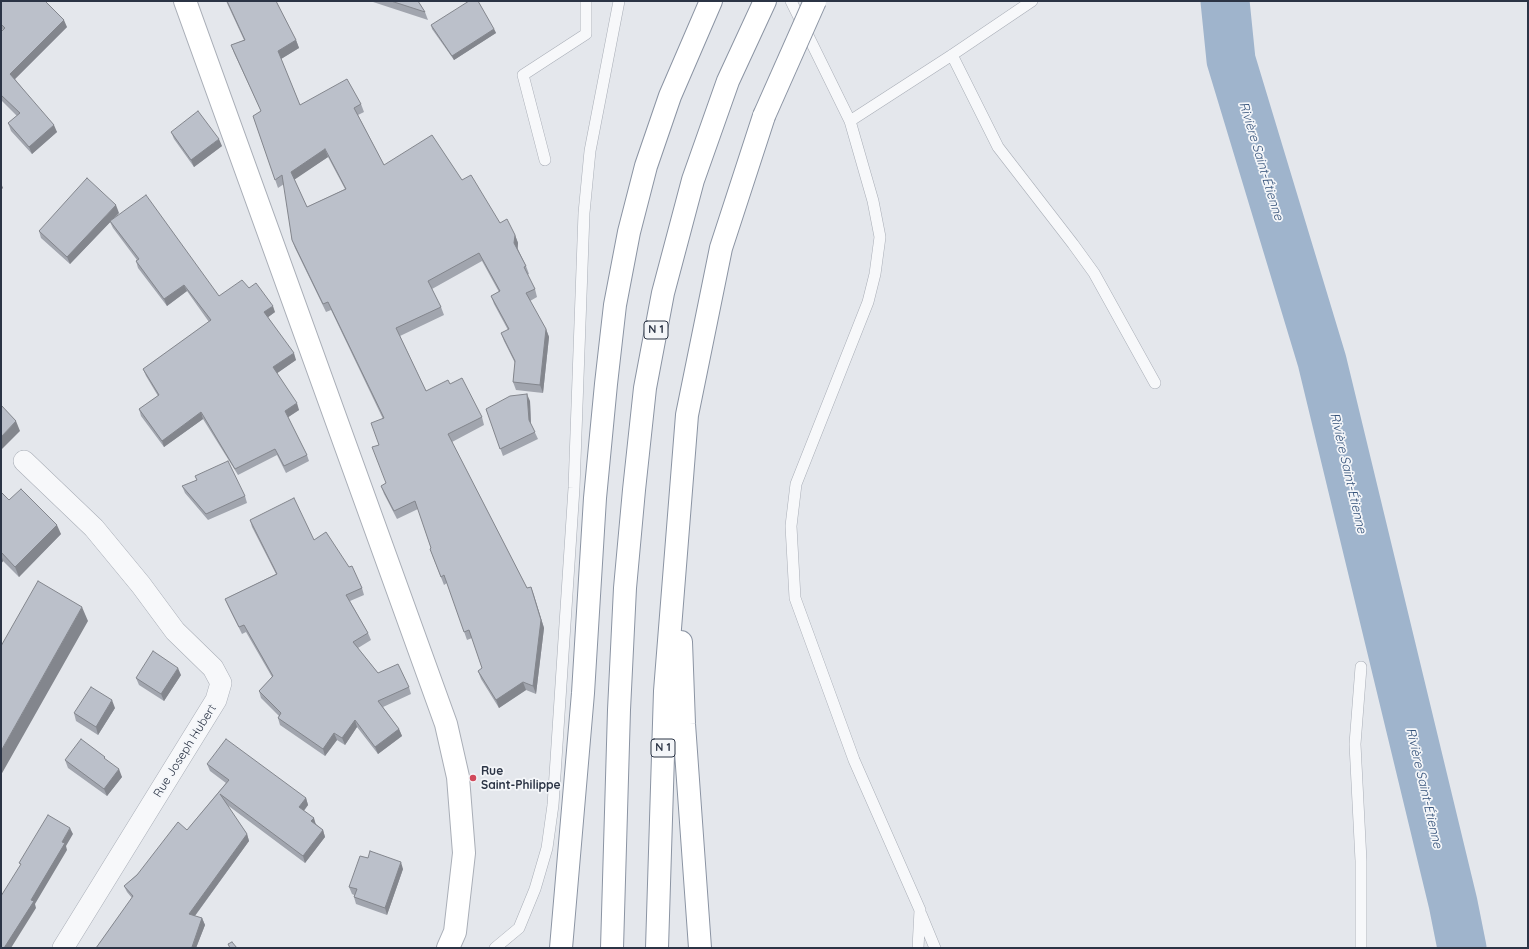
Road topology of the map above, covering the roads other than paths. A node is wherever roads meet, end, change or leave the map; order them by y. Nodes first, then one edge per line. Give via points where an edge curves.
1 (185, 1) edge
2 (586, 1) edge
3 (619, 1) edge
4 (711, 1) edge
5 (765, 1) edge
6 (791, 1) edge
7 (815, 1) edge
8 (1032, 1) edge
9 (952, 55) junction
10 (850, 121) junction
11 (545, 160) dead end
12 (1155, 384) dead end
13 (24, 461) dead end
14 (677, 549) junction
15 (1361, 667) dead end
16 (920, 910) junction
17 (63, 948) edge
18 (448, 948) edge
19 (495, 948) edge
20 (561, 948) edge
21 (612, 948) edge
22 (657, 948) edge
23 (700, 948) edge
24 (918, 948) edge
25 (935, 948) edge
26 (1361, 948) edge

1 - 18 main road via 446,724 458,777 464,853 455,932
2 - 11 lane via 586,34 523,75
3 - 19 lane via 590,151 584,213 574,488 553,806 547,848 535,889 519,928
4 - 20 main road via 670,96 646,166 629,232 615,305 595,498 583,694
5 - 21 main road, N 1 via 728,81 693,180 662,294 645,388 625,588
6 - 10 lane
7 - 14 main road, N 1, bridge via 764,116 721,248 689,407
8 - 9 lane
9 - 10 lane
9 - 12 lane via 998,147 1094,273
10 - 16 lane via 873,201 880,237 868,302 796,484 791,526 795,598 854,760
13 - 17 street, Rue Joseph Hubert via 94,528 175,631 213,668 221,683 216,700
14 - 22 main road, N 1 via 665,691
14 - 23 main road via 684,724
15 - 26 lane via 1355,744 1361,861
16 - 24 lane
16 - 25 lane

